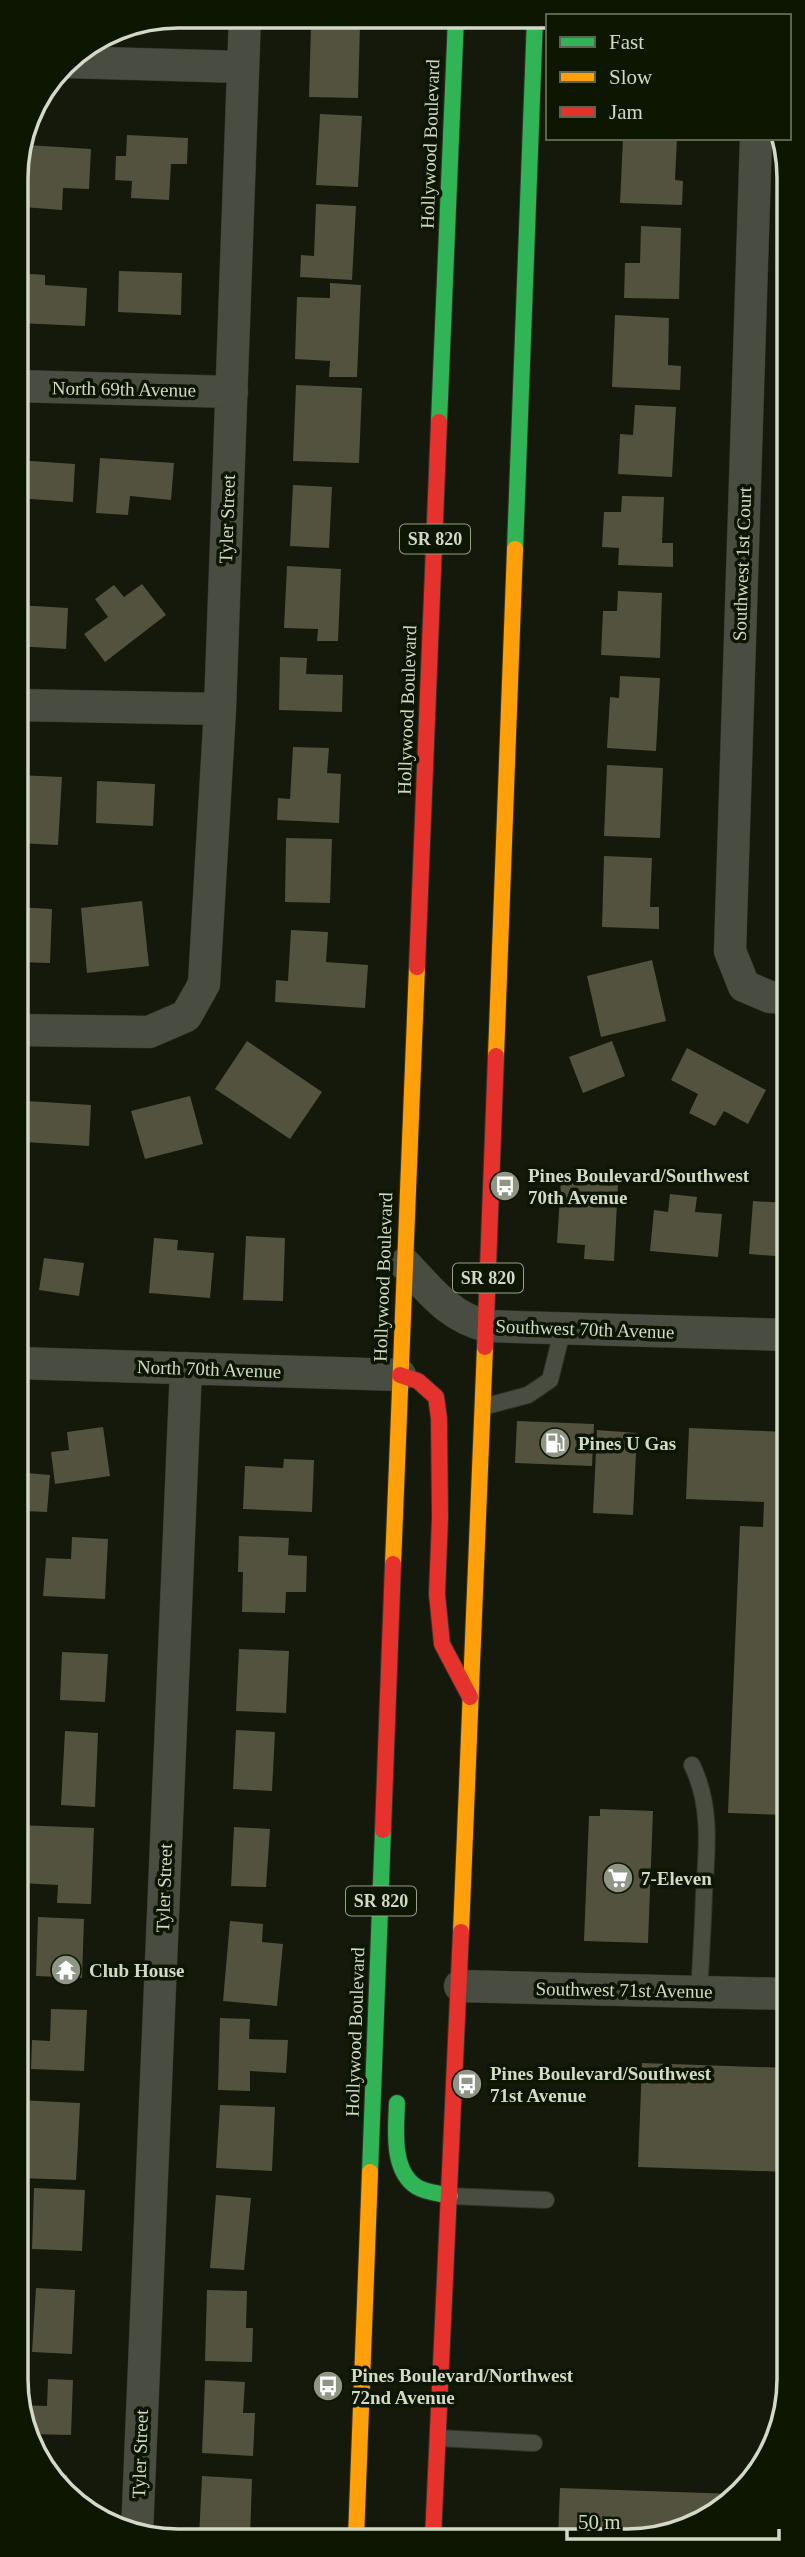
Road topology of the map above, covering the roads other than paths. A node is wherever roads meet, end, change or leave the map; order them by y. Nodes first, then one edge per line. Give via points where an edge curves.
1 (245, 28) edge
2 (456, 28) edge
3 (535, 28) edge
4 (82, 62) edge
5 (243, 67) junction
6 (756, 140) edge
7 (28, 386) edge
8 (232, 392) junction
9 (28, 705) edge
10 (220, 709) junction
11 (777, 997) edge
12 (28, 1030) edge
13 (405, 1264) junction
14 (486, 1326) junction
15 (564, 1328) junction
16 (777, 1335) edge
17 (28, 1363) edge
18 (186, 1368) junction
19 (400, 1375) junction
20 (483, 1407) junction
21 (471, 1699) junction
22 (692, 1765) dead end
23 (460, 1986) junction
24 (699, 1992) junction
25 (777, 1994) edge
26 (397, 2092) dead end
27 (450, 2196) junction
28 (546, 2200) dead end
29 (438, 2438) junction
30 (534, 2442) dead end
31 (137, 2523) edge
32 (356, 2529) edge
33 (433, 2529) edge

1 - 5 street, Tyler Street
2 - 13 highway, Hollywood Boulevard / SR 820
3 - 14 highway, SR 820
4 - 5 street
5 - 8 street, Tyler Street
6 - 11 street, Southwest 1st Court via 730,951 744,986
7 - 8 street, North 69th Avenue
8 - 10 street, Tyler Street
9 - 10 street
10 - 12 street, Tyler Street via 204,984 186,1016 149,1032
13 - 14 street, Southwest 70th Avenue via 451,1312
13 - 19 highway, Hollywood Boulevard / SR 820
14 - 15 street, Southwest 70th Avenue
14 - 20 highway, SR 820
15 - 16 street, Southwest 70th Avenue
15 - 20 lane via 550,1380 528,1395
17 - 18 street, North 70th Avenue
18 - 19 street, North 70th Avenue
18 - 31 street, Tyler Street
19 - 21 highway via 418,1381 436,1397 440,1493 437,1594 442,1644
19 - 32 highway, Hollywood Boulevard / SR 820 via 386,1922
20 - 21 highway, SR 820
21 - 23 highway, SR 820
22 - 24 lane via 702,1789 708,1826
23 - 24 street, Southwest 71st Avenue
23 - 27 highway, SR 820
24 - 25 street, Southwest 71st Avenue
26 - 27 highway via 395,2145 405,2173 416,2186
27 - 28 lane
27 - 29 highway, SR 820
29 - 30 lane
29 - 33 highway, SR 820

